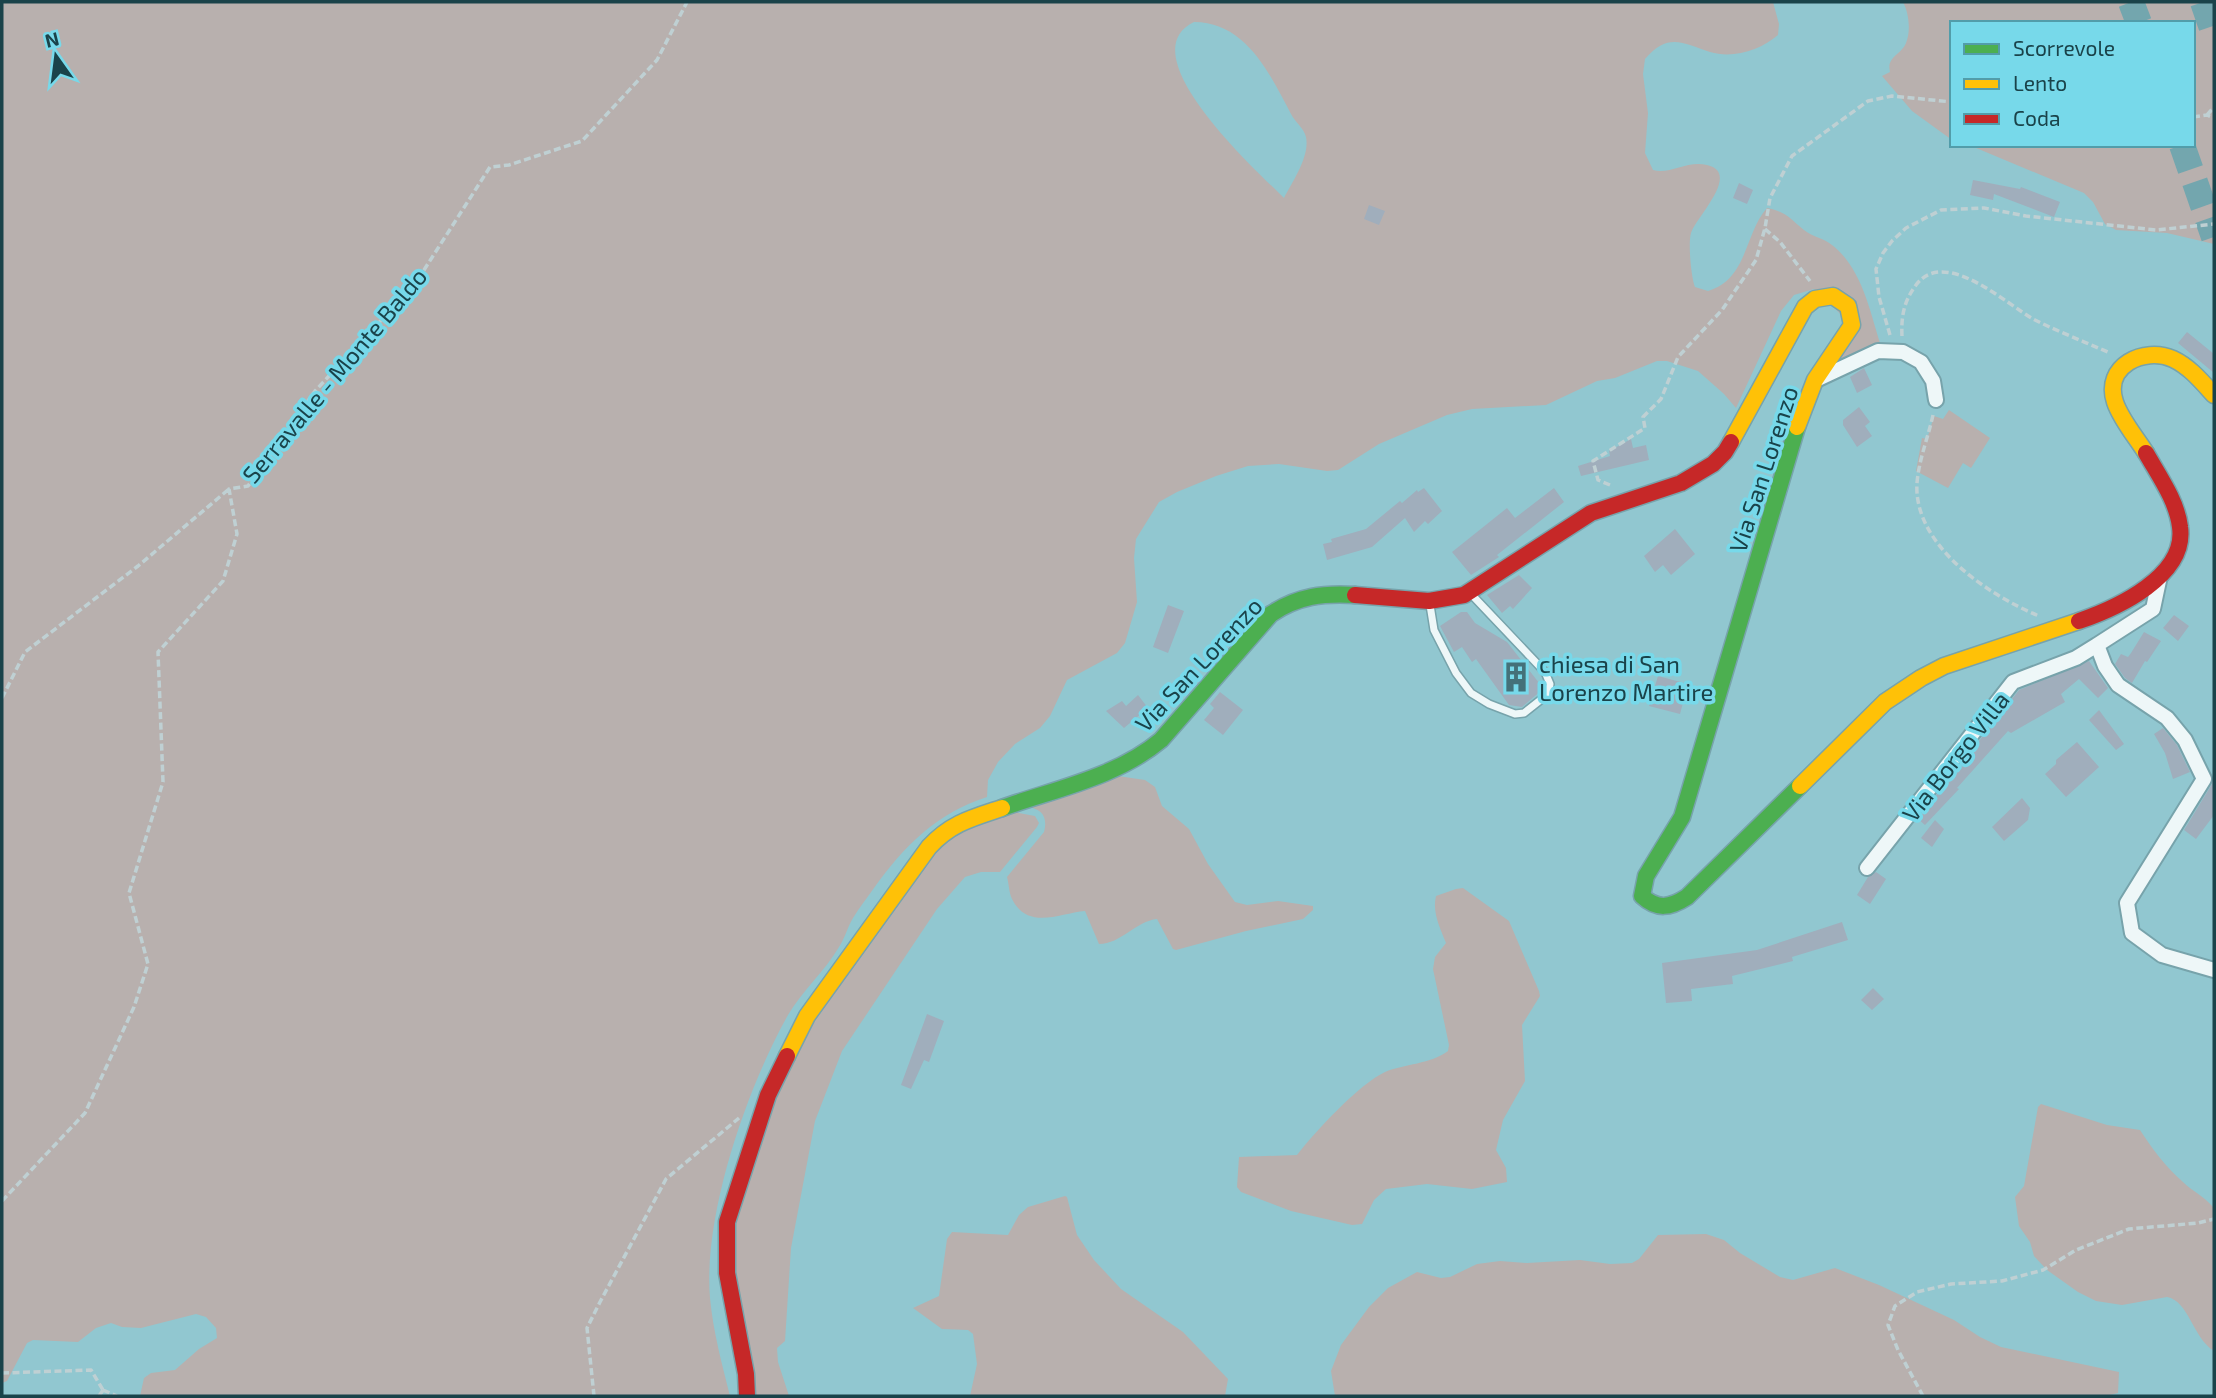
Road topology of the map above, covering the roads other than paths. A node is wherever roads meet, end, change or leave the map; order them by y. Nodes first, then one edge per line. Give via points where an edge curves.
1 (1815, 380) junction
2 (2214, 395) edge
3 (1936, 400) road end
4 (2160, 576) junction
5 (1469, 592) junction
6 (1430, 601) junction
7 (2097, 645) junction
8 (1867, 868) dead end
9 (2214, 970) edge
10 (747, 1396) edge

1 - 3 street via 1878,351 1896,352 1921,362 1933,381
1 - 4 street, Via San Lorenzo via 1799,420 1682,817 1644,877 1642,896 1649,904 1670,907 1693,892 1907,685 1945,665 2100,615
1 - 5 street, Via San Lorenzo via 1847,335 1852,319 1848,306 1833,296 1809,301 1725,453 1692,479 1591,513
2 - 4 street, Via San Lorenzo via 2184,365 2167,357 2147,355 2128,361 2116,373 2115,403 2171,499 2182,532 2175,560
4 - 7 street, Via Borgo Villa via 2153,609
5 - 6 street, Via San Lorenzo
5 - 6 lane via 1545,672 1548,694 1524,713 1515,714 1471,694 1434,630
6 - 10 street, Via San Lorenzo via 1322,594 1288,604 1271,614 1149,750 1117,768 958,823 929,847 807,1016 768,1095 727,1222 727,1273
7 - 8 street, Via Borgo Villa via 2013,682
7 - 9 street via 2118,685 2167,718 2185,740 2204,779 2127,903 2132,933 2162,955

